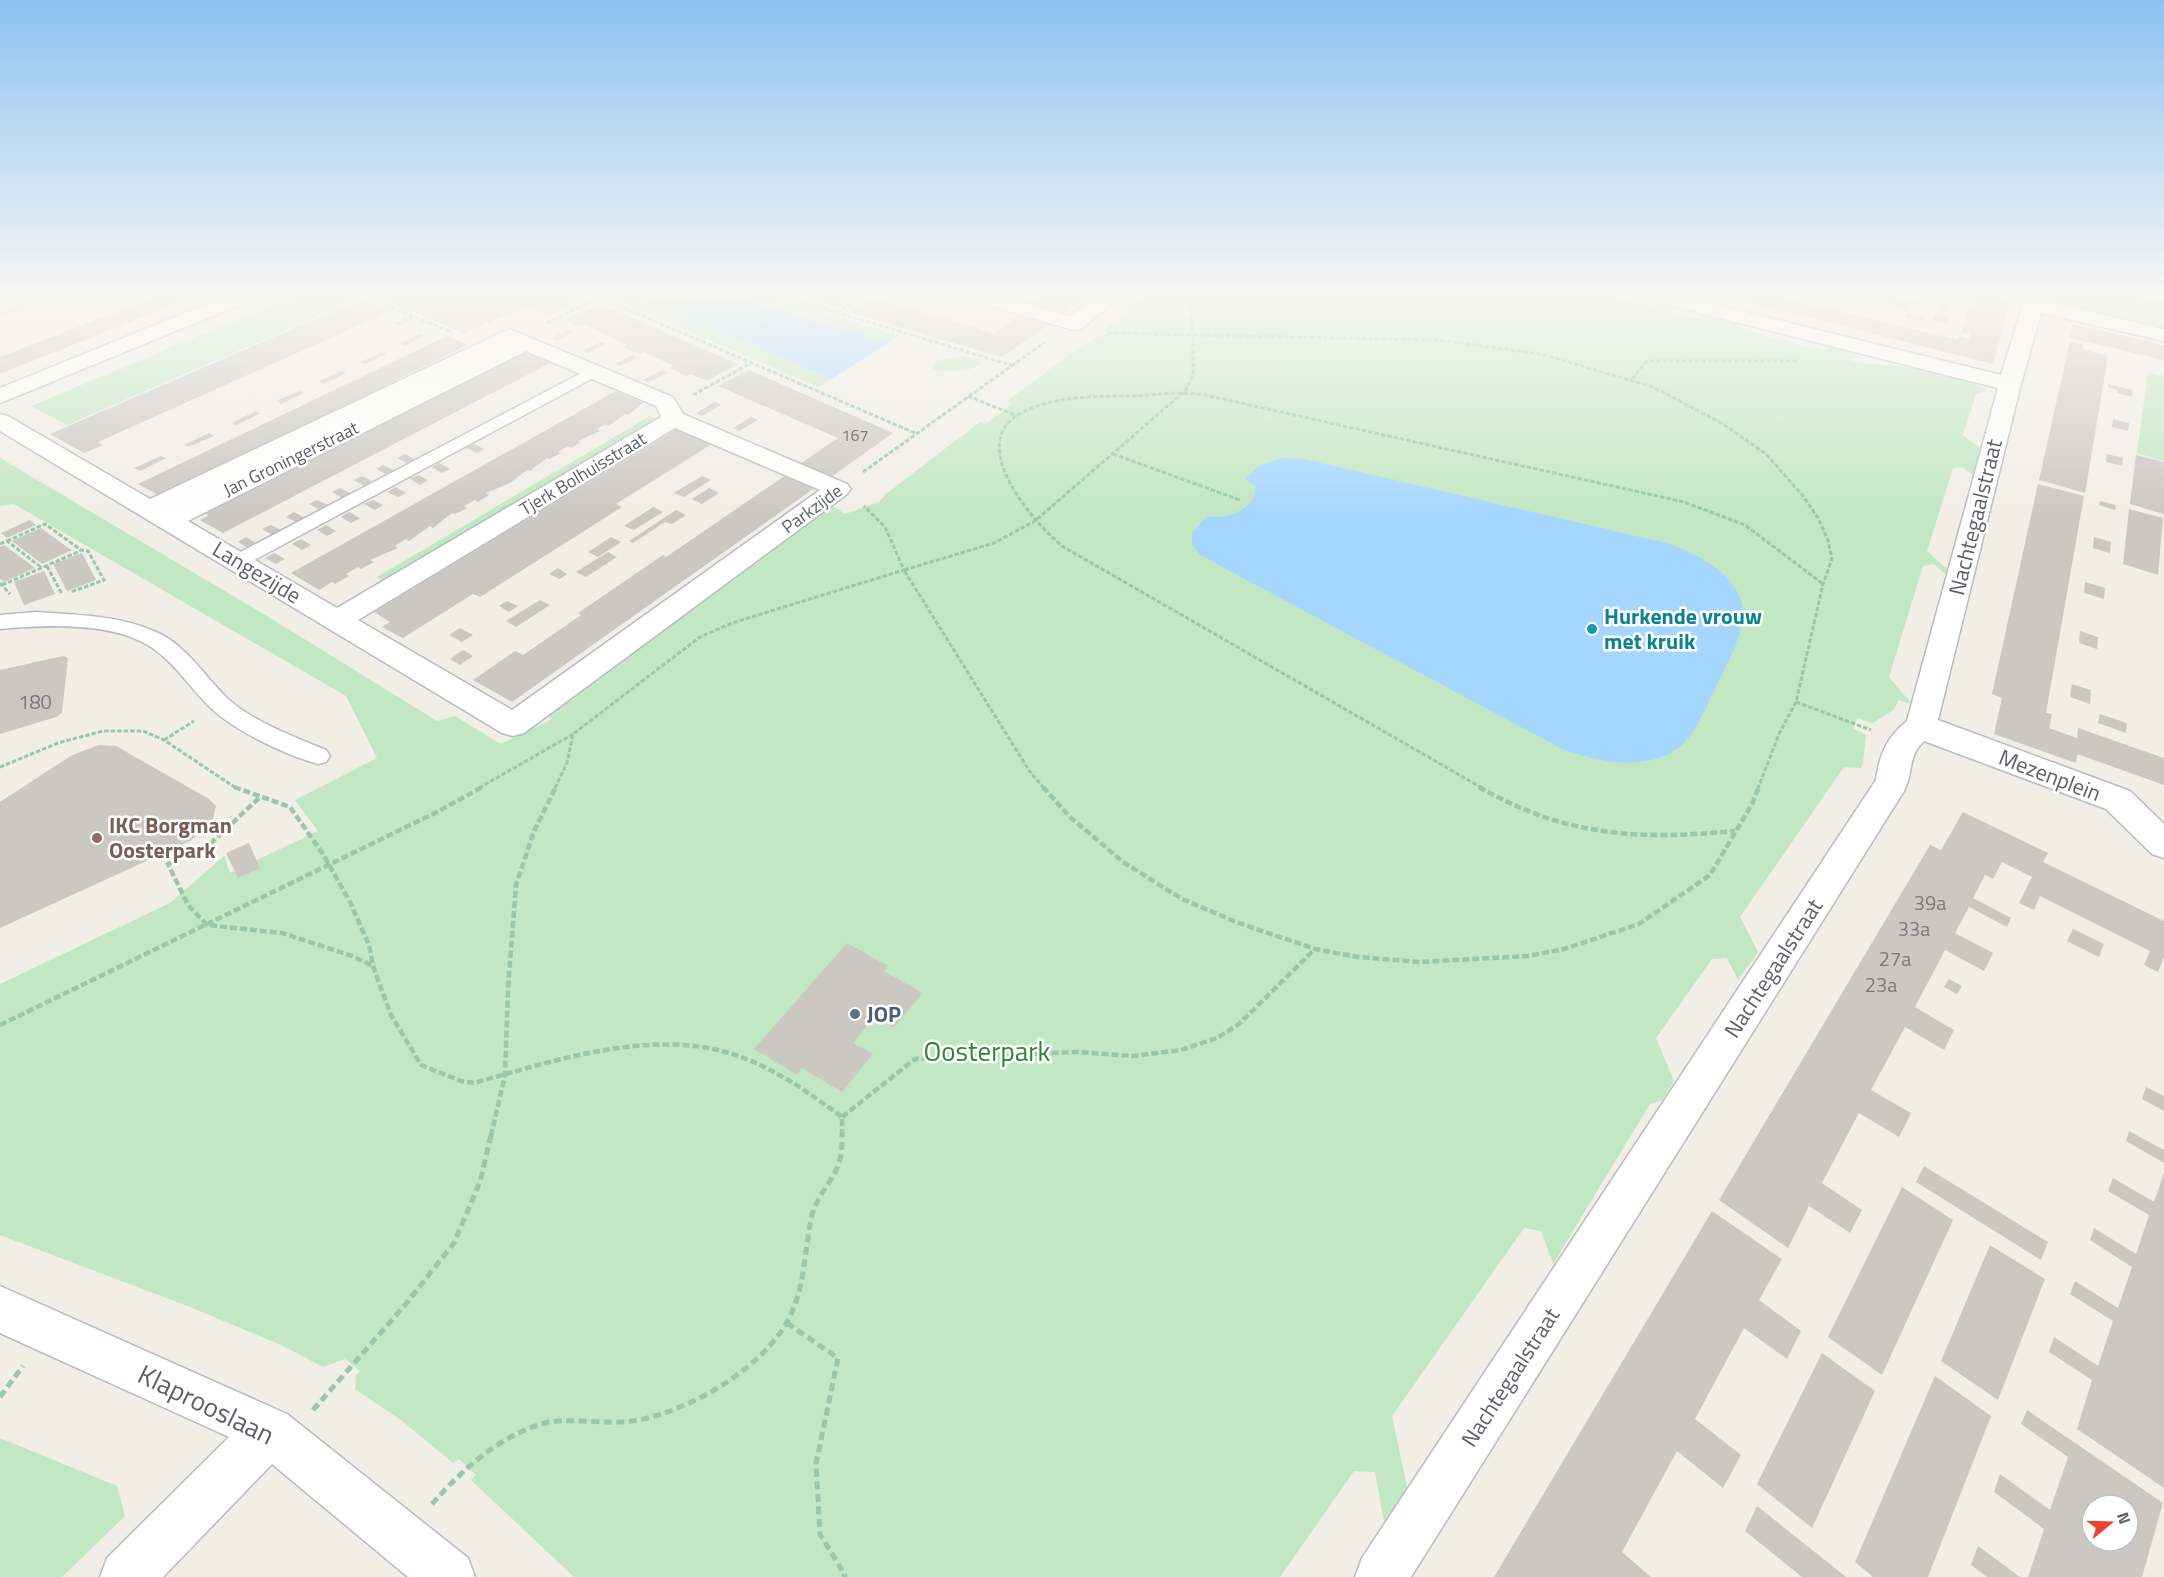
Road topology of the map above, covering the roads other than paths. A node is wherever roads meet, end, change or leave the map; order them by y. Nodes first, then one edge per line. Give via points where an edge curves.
1 (67, 369) edge
2 (442, 369) edge
3 (461, 369) edge
4 (581, 369) edge
5 (1948, 369) edge
6 (2015, 369) edge
7 (587, 375) dead end
8 (2010, 384) junction
9 (0, 396) edge
10 (669, 410) junction
11 (0, 421) edge
12 (159, 514) junction
13 (238, 561) junction
14 (326, 614) junction
15 (0, 622) edge
16 (513, 725) joint
17 (1912, 734) junction
18 (318, 756) dead end
19 (2164, 845) edge
20 (0, 1309) edge
21 (277, 1437) junction
22 (126, 1577) edge
23 (449, 1577) edge
24 (1381, 1577) edge

1 - 9 street
2 - 12 street, Jan Groningerstraat
3 - 12 street, Jan Groningerstraat
4 - 10 street
5 - 8 street
6 - 8 street, Nachtegaalstraat
7 - 13 lane
8 - 17 street, Nachtegaalstraat
10 - 14 street, Tjerk Bolhuisstraat
10 - 16 street, Parkzijde via 838,489
11 - 12 street, Langezijde
12 - 13 street, Langezijde
13 - 14 street, Langezijde
14 - 16 street, Langezijde
15 - 18 lane via 36,619 102,623 148,636 186,664 221,705 268,735
17 - 19 street, Mezenplein via 2118,800
17 - 24 street, Nachtegaalstraat via 1896,757 1892,782
20 - 21 street, Klaprooslaan
21 - 22 street
21 - 23 street, Klaprooslaan

